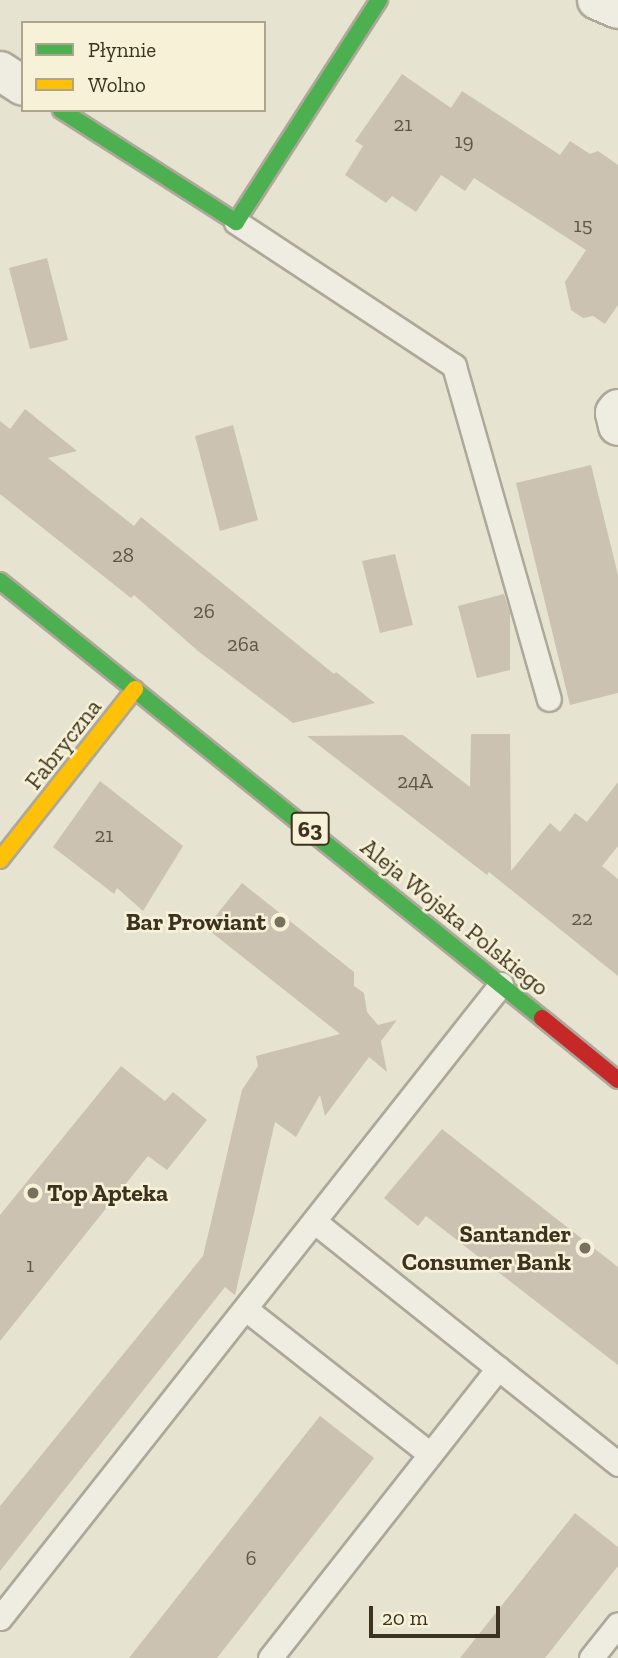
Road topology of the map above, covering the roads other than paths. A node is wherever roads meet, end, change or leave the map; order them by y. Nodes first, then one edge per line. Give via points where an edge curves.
1 (379, 0) edge
2 (597, 0) edge
3 (618, 9) edge
4 (0, 71) edge
5 (21, 85) edge
6 (64, 112) edge
7 (236, 222) junction
8 (0, 581) edge
9 (135, 689) junction
10 (549, 699) dead end
11 (0, 860) edge
12 (501, 984) junction
13 (618, 1080) edge
14 (315, 1222) junction
15 (247, 1310) junction
16 (498, 1368) junction
17 (430, 1454) junction
18 (618, 1464) edge
19 (0, 1618) edge
20 (618, 1624) edge
21 (270, 1658) edge
22 (592, 1658) edge

1 - 7 main road
2 - 3 street
4 - 5 street
6 - 7 main road
7 - 10 lane via 454,366
8 - 9 main road, Aleja Wojska Polskiego / 63
9 - 11 main road, Fabryczna
9 - 12 main road, Aleja Wojska Polskiego / 63
12 - 13 main road, Aleja Wojska Polskiego / 63
12 - 14 lane
14 - 15 lane
14 - 16 lane
15 - 17 lane
15 - 19 lane
16 - 17 lane
16 - 18 lane
17 - 21 lane
20 - 22 lane

